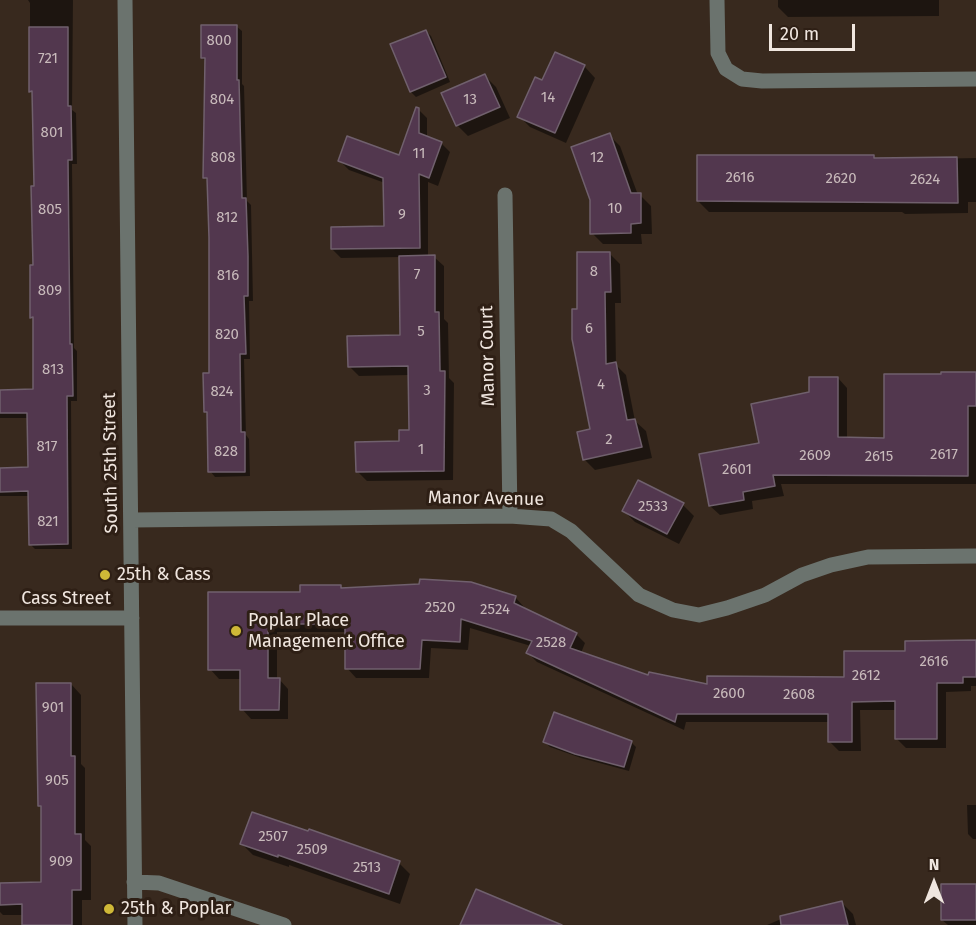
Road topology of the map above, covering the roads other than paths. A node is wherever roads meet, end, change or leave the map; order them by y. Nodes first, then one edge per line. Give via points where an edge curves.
1 (125, 0) edge
2 (717, 0) edge
3 (976, 79) edge
4 (505, 195) dead end
5 (510, 516) junction
6 (132, 520) junction
7 (976, 556) edge
8 (0, 618) edge
9 (132, 618) junction
10 (135, 882) junction
11 (135, 925) edge
12 (284, 925) edge

1 - 6 street, South 25th Street
2 - 3 street via 718,53 726,69 742,79
4 - 5 street, Manor Court
5 - 6 street, Manor Avenue
5 - 7 street, Manor Avenue via 551,519 571,531 639,596 673,610 699,615 765,596 802,575 831,565 868,557
6 - 9 street, South 25th Street
8 - 9 street, Cass Street
9 - 10 street, South 25th Street
10 - 11 street, South 25th Street
10 - 12 street via 159,884

